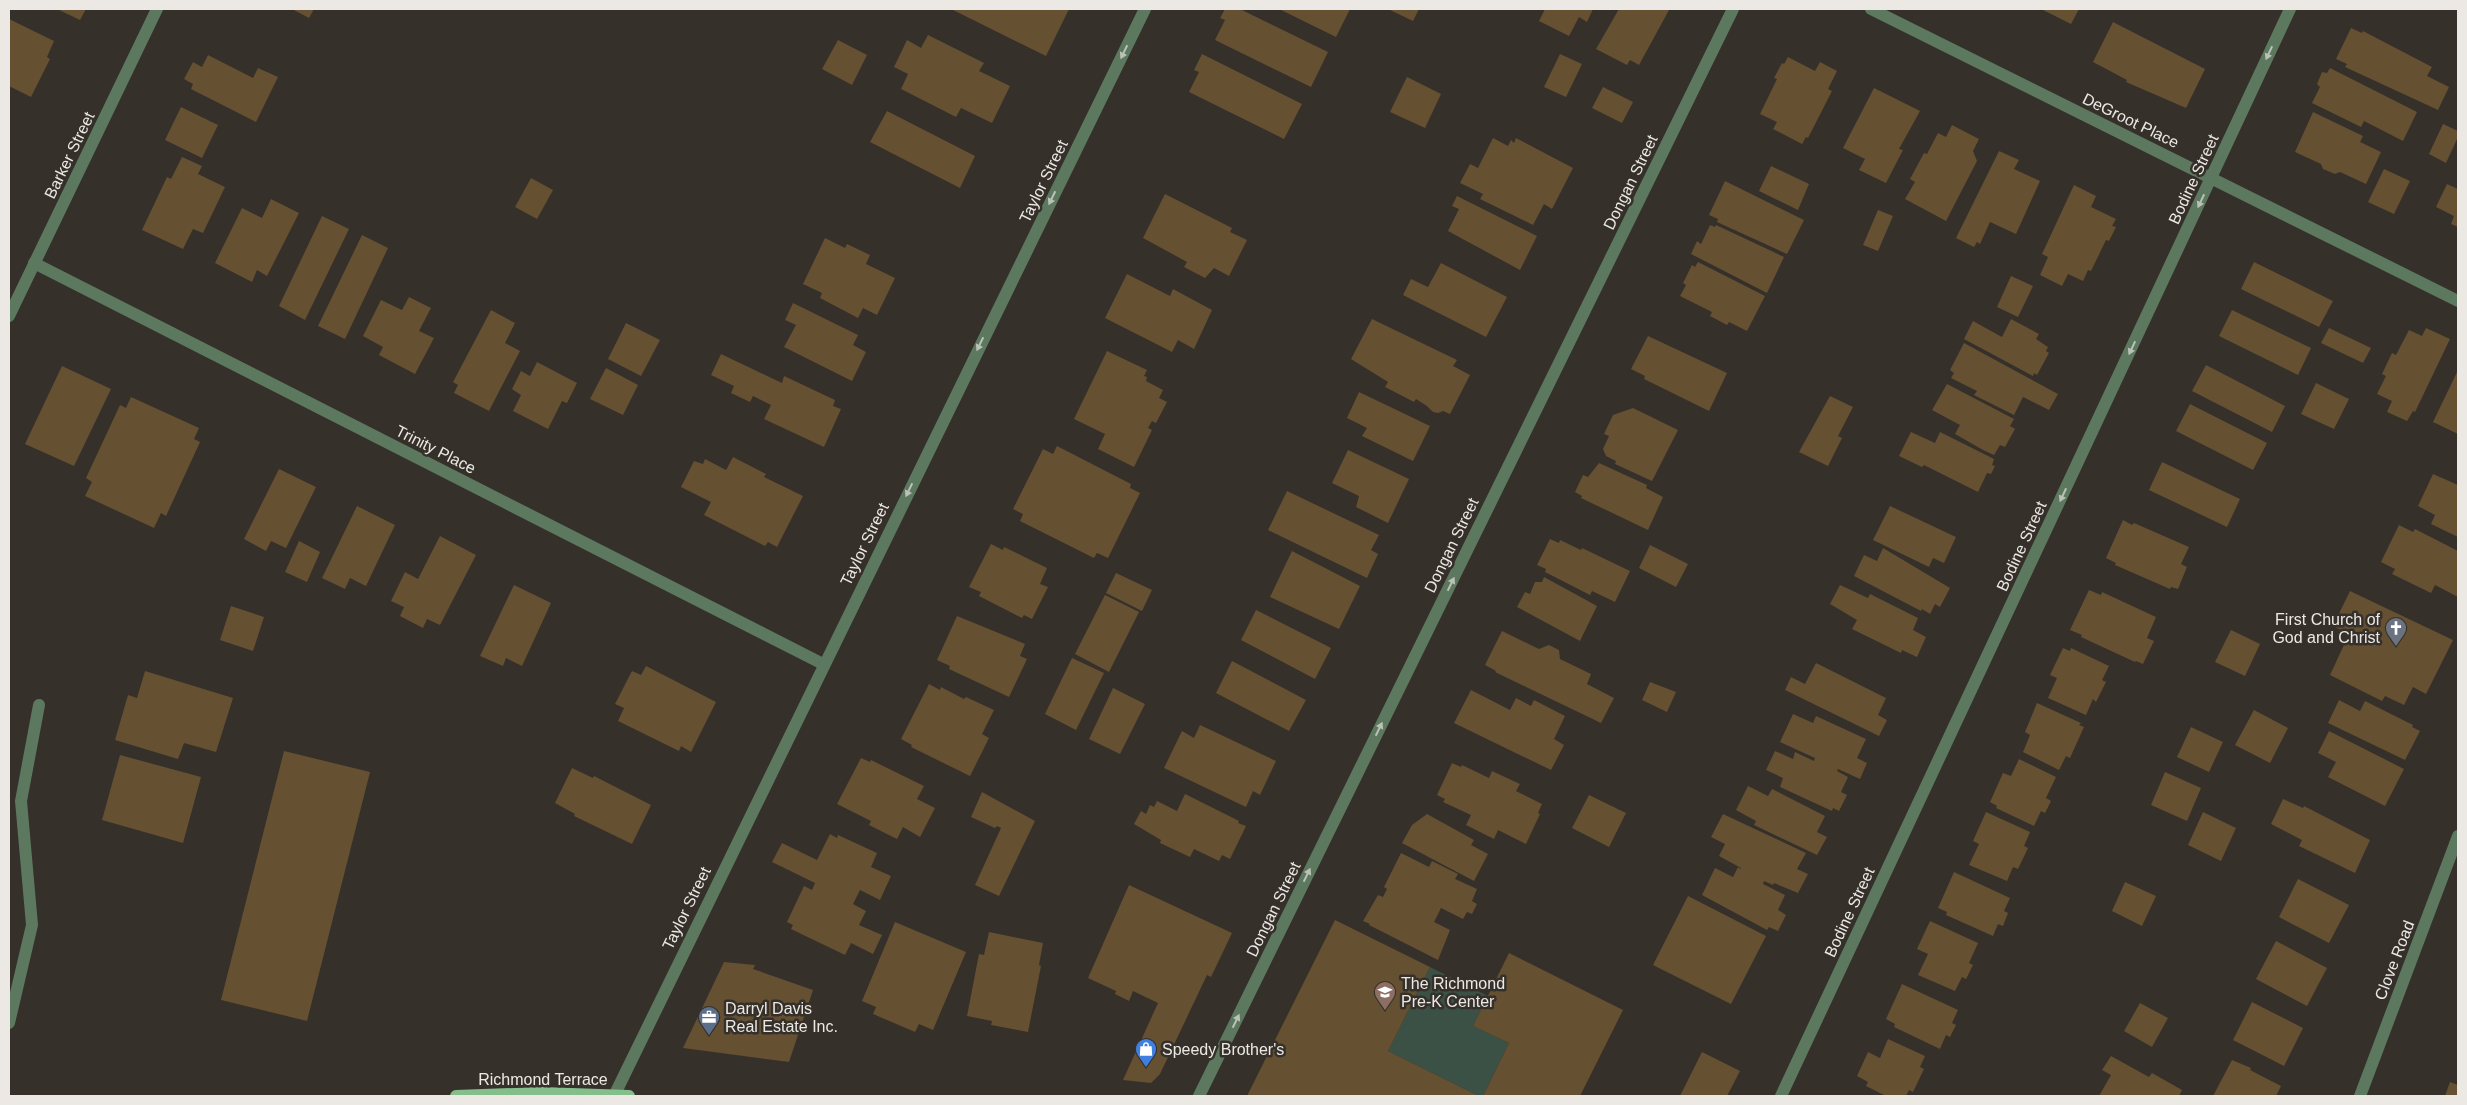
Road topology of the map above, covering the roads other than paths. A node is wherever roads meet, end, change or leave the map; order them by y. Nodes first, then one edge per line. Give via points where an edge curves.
1 (157, 9) edge
2 (1145, 9) edge
3 (1733, 9) edge
4 (1871, 9) edge
5 (2290, 9) edge
6 (2212, 178) junction
7 (34, 263) junction
8 (2458, 301) edge
9 (9, 316) edge
10 (823, 664) junction
11 (39, 706) dead end
12 (2458, 836) edge
13 (9, 1023) edge
14 (456, 1096) edge
15 (614, 1096) edge
16 (629, 1096) edge
17 (1199, 1096) edge
18 (1780, 1096) edge
19 (2360, 1096) edge

1 - 7 street, Barker Street
2 -> 10 street, Taylor Street
17 -> 3 street, Dongan Street
4 - 6 street, DeGroot Place
5 -> 6 street, Bodine Street
6 - 8 street, DeGroot Place
6 -> 18 street, Bodine Street
7 - 9 street, Barker Street
7 - 10 street, Trinity Place
10 - 15 street, Taylor Street
11 - 13 street via 21,801 32,925
12 - 19 street, Clove Road
14 - 15 main road, Richmond Terrace via 542,1093
15 - 16 main road, Richmond Terrace

